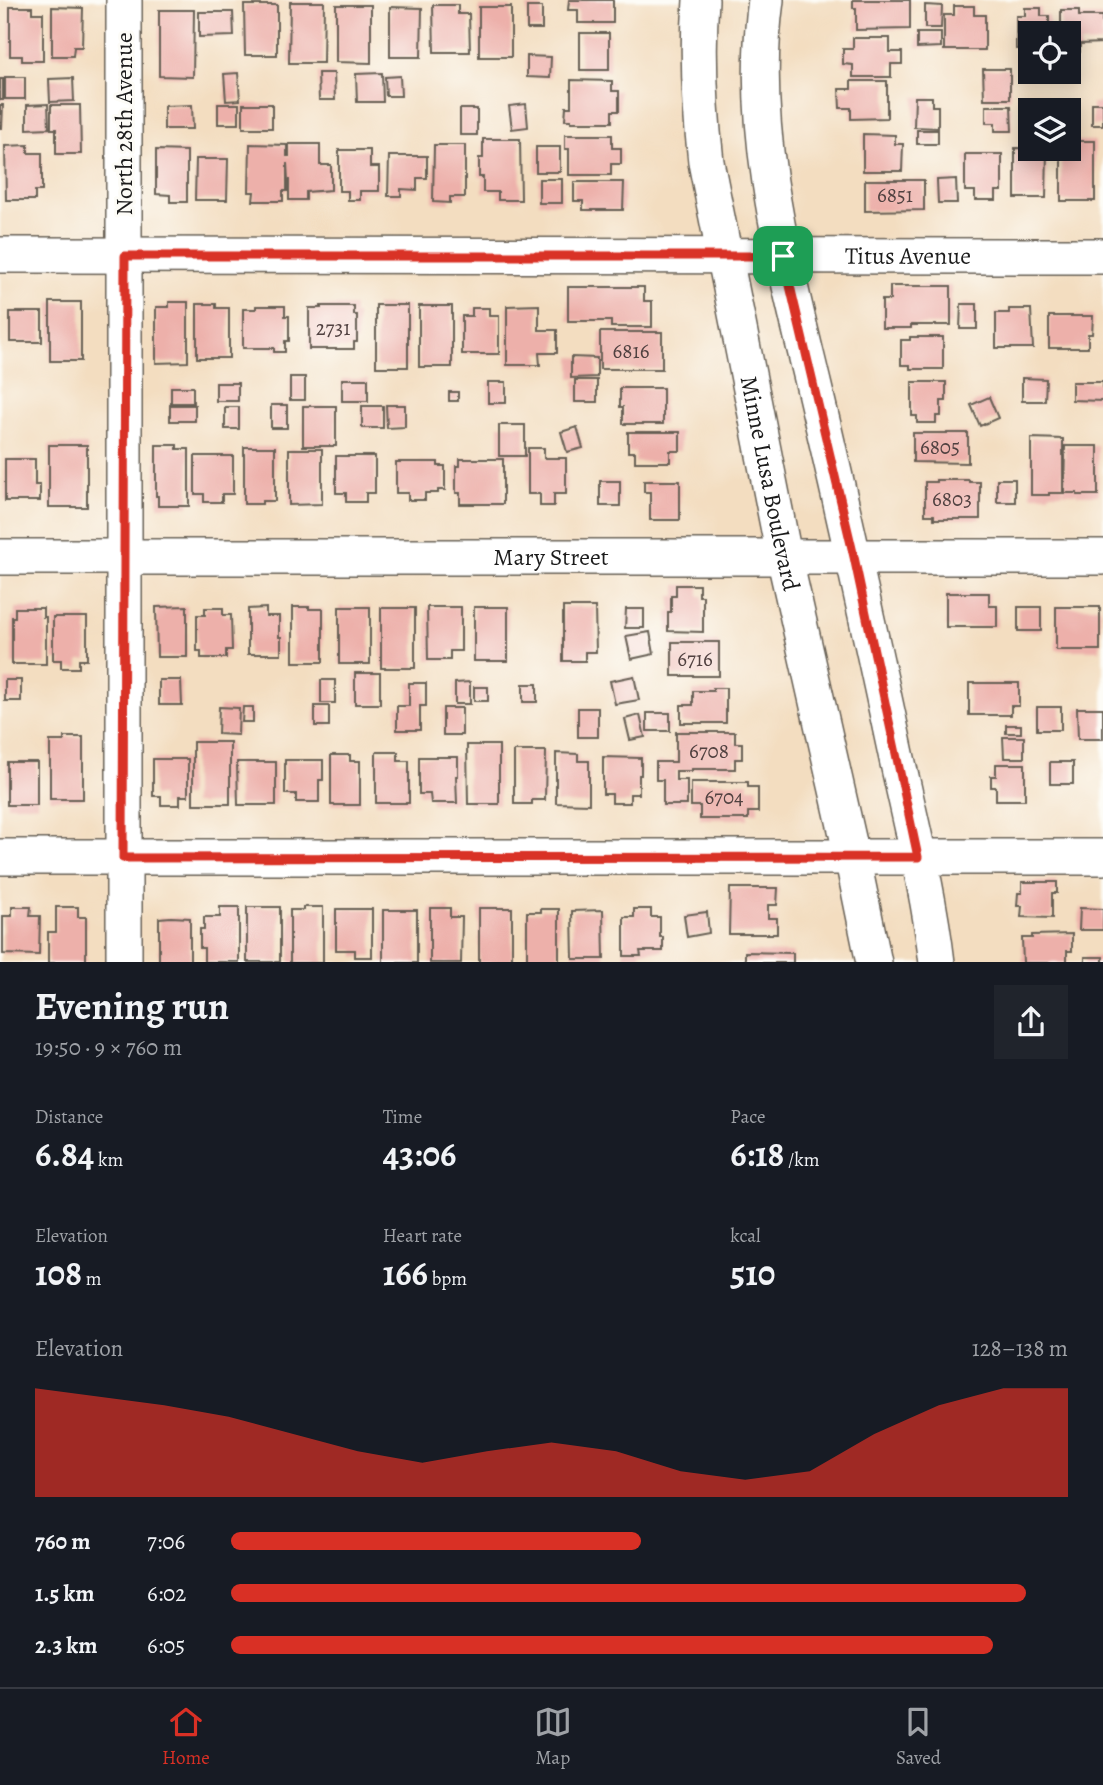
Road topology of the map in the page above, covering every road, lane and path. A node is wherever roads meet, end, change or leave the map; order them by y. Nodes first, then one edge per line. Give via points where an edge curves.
1 (124, 0) edge
2 (701, 0) edge
3 (766, 0) edge
4 (0, 256) edge
5 (125, 256) junction
6 (724, 256) junction
7 (783, 256) junction
8 (1103, 256) edge
9 (784, 556) junction
10 (0, 557) edge
11 (124, 557) junction
12 (854, 557) junction
13 (1103, 557) edge
14 (852, 856) junction
15 (918, 857) junction
16 (1103, 857) edge
17 (0, 858) edge
18 (123, 858) junction
19 (124, 962) edge
20 (874, 962) edge
21 (937, 962) edge

1 - 5 street, North 28th Avenue
2 - 6 street, Minne Lusa Boulevard via 701,117
3 - 7 street via 762,96
4 - 5 street, Titus Avenue
5 - 6 street, Titus Avenue
5 - 11 street, North 28th Avenue
6 - 7 street, Titus Avenue
6 - 9 street, Minne Lusa Boulevard
7 - 8 street, Titus Avenue
7 - 12 street
9 - 11 street, Mary Street
9 - 12 street, Mary Street
9 - 14 street, Minne Lusa Boulevard
10 - 11 street, Mary Street
11 - 18 street, North 28th Avenue
12 - 13 street, Mary Street
12 - 15 street
14 - 15 street
14 - 18 street
14 - 20 street, Minne Lusa Boulevard
15 - 16 street
15 - 21 street
17 - 18 street
18 - 19 street, North 28th Avenue

